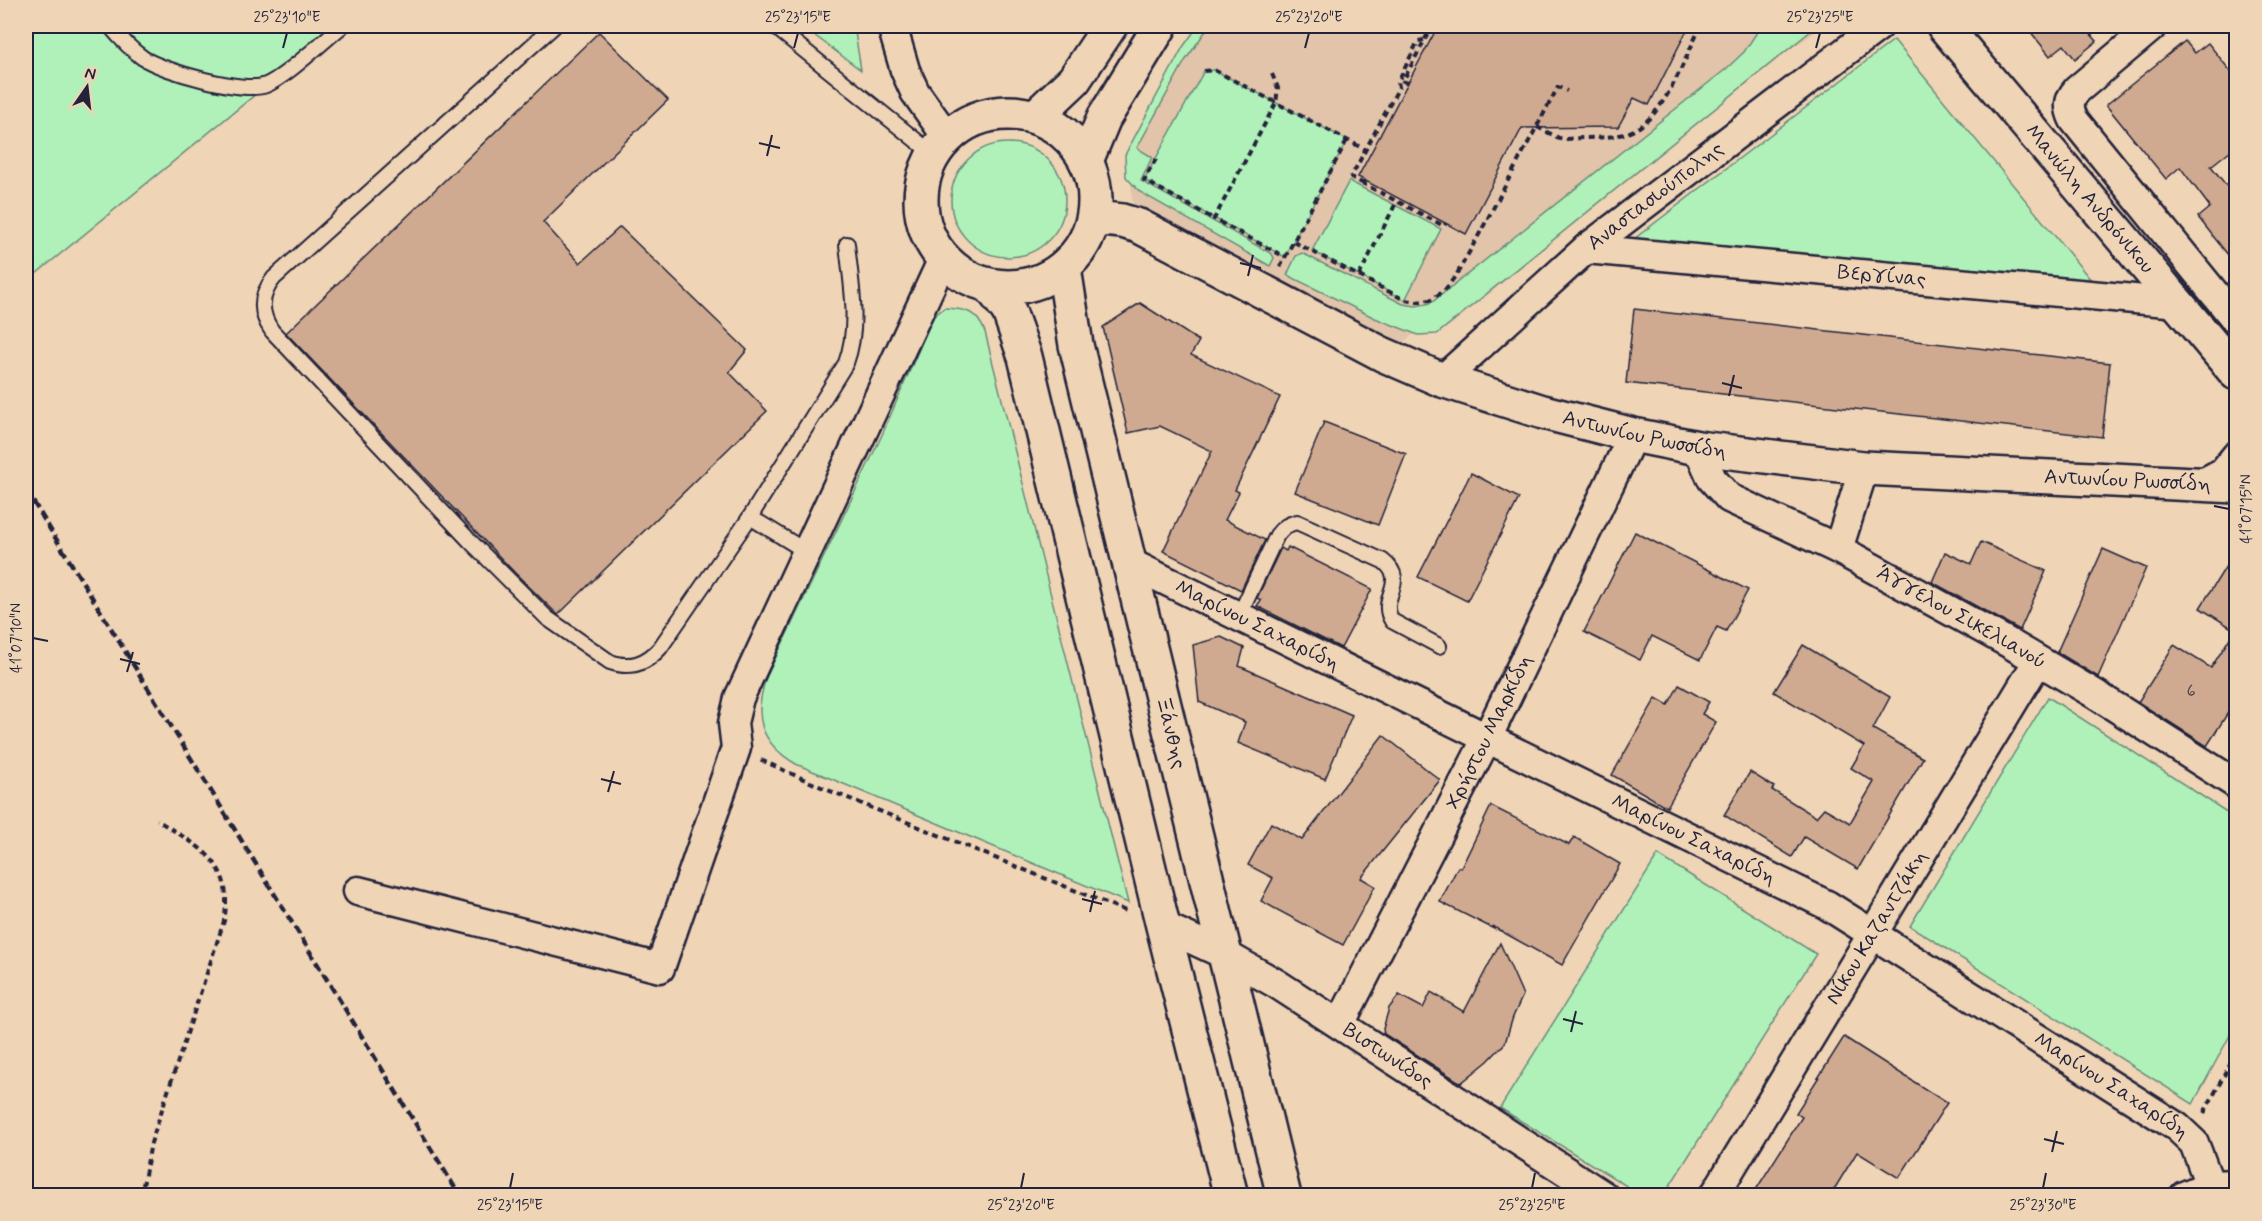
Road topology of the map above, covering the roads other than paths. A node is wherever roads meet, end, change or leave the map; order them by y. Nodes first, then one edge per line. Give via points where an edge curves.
1 (110, 26) edge
2 (342, 26) edge
3 (554, 26) edge
4 (774, 26) edge
5 (892, 26) edge
6 (1110, 26) edge
7 (1160, 26) edge
8 (1879, 26) edge
9 (1944, 26) edge
10 (2153, 26) edge
11 (1035, 117) junction
12 (940, 146) junction
13 (1086, 161) junction
14 (2152, 217) junction
15 (1094, 218) junction
16 (2126, 240) junction
17 (847, 244) dead end
18 (1586, 249) junction
19 (943, 259) junction
20 (1064, 268) junction
21 (990, 286) junction
22 (2178, 303) junction
23 (2236, 320) edge
24 (2234, 374) edge
25 (1442, 380) junction
26 (1634, 435) junction
27 (1698, 448) junction
28 (2236, 456) edge
29 (1864, 468) junction
30 (2199, 485) junction
31 (2236, 486) edge
32 (750, 517) junction
33 (1838, 549) junction
34 (807, 552) junction
35 (1128, 562) junction
36 (1239, 616) junction
37 (1439, 646) dead end
38 (2038, 661) junction
39 (1487, 738) junction
40 (2236, 784) edge
41 (358, 891) dead end
42 (1163, 926) junction
43 (1873, 934) junction
44 (1224, 954) junction
45 (1340, 1024) junction
46 (2210, 1188) edge
47 (1231, 1196) edge
48 (1284, 1196) edge
49 (1604, 1196) edge
50 (1714, 1196) edge

1 - 2 lane via 124,43 153,64 256,88 277,79
3 - 32 lane via 274,278 262,298 265,321 547,618 610,662 632,666 652,657
4 - 12 lane
5 - 12 street via 902,61
6 - 11 main road via 1074,80
7 - 13 main road via 1104,118
8 - 18 street, Αναστασιούπολης
9 - 16 main road, Μανώλη Ανδρόνικου
10 - 14 street via 2072,96 2069,104 2080,128
11 - 12 main road via 988,115 959,127
11 - 13 main road via 1065,134
12 - 19 main road via 922,180 920,208 927,235
13 - 15 main road via 1095,189
14 - 16 street
14 - 23 street
15 - 20 main road via 1083,246
15 - 25 main road, Αντωνίου Ρωσσίδη via 1139,226 1382,354
16 - 22 main road, Μανώλη Ανδρόνικου
17 - 32 lane via 852,347 838,378
18 - 22 street, Βεργίνας
18 - 25 street, Αναστασιούπολης
19 - 21 main road via 966,277
19 - 34 street
20 - 21 main road via 1038,283 1009,288
20 - 35 main road, Ξάνθης via 1076,345
21 - 42 main road via 1009,311 1025,357
22 - 24 main road, Μανώλη Ανδρόνικου
25 - 26 main road, Αντωνίου Ρωσσίδη
26 - 27 main road, Αντωνίου Ρωσσίδη
26 - 39 street, Χρήστου Μαρκίδη
27 - 29 main road, Αντωνίου Ρωσσίδη
27 - 33 street, Άγγελου Σικελιανού via 1712,479 1729,498
28 - 30 street via 2223,472
29 - 30 main road, Αντωνίου Ρωσσίδη
29 - 33 street
30 - 31 main road, Αντωνίου Ρωσσίδη
32 - 34 lane
33 - 38 street, Άγγελου Σικελιανού
34 - 41 street via 736,704 736,748 660,968
35 - 36 street, Μαρίνου Σαχαρίδη
35 - 44 main road, Ξάνθης
36 - 37 lane via 1277,534 1289,523 1297,522 1389,566 1395,581 1386,606 1388,615 1392,621
36 - 39 street, Μαρίνου Σαχαρίδη
38 - 40 street, Άγγελου Σικελιανού
38 - 43 street, Νίκου Καζαντζάκη
39 - 43 street, Μαρίνου Σαχαρίδη via 1812,897
39 - 45 street, Χρήστου Μαρκίδη
42 - 44 street, Βιστωνίδος
42 - 47 main road
43 - 46 street, Μαρίνου Σαχαρίδη via 2167,1120 2190,1138
43 - 50 street, Νίκου Καζαντζάκη
44 - 45 street, Βιστωνίδος
44 - 48 main road, Ξάνθης
45 - 49 street, Βιστωνίδος

